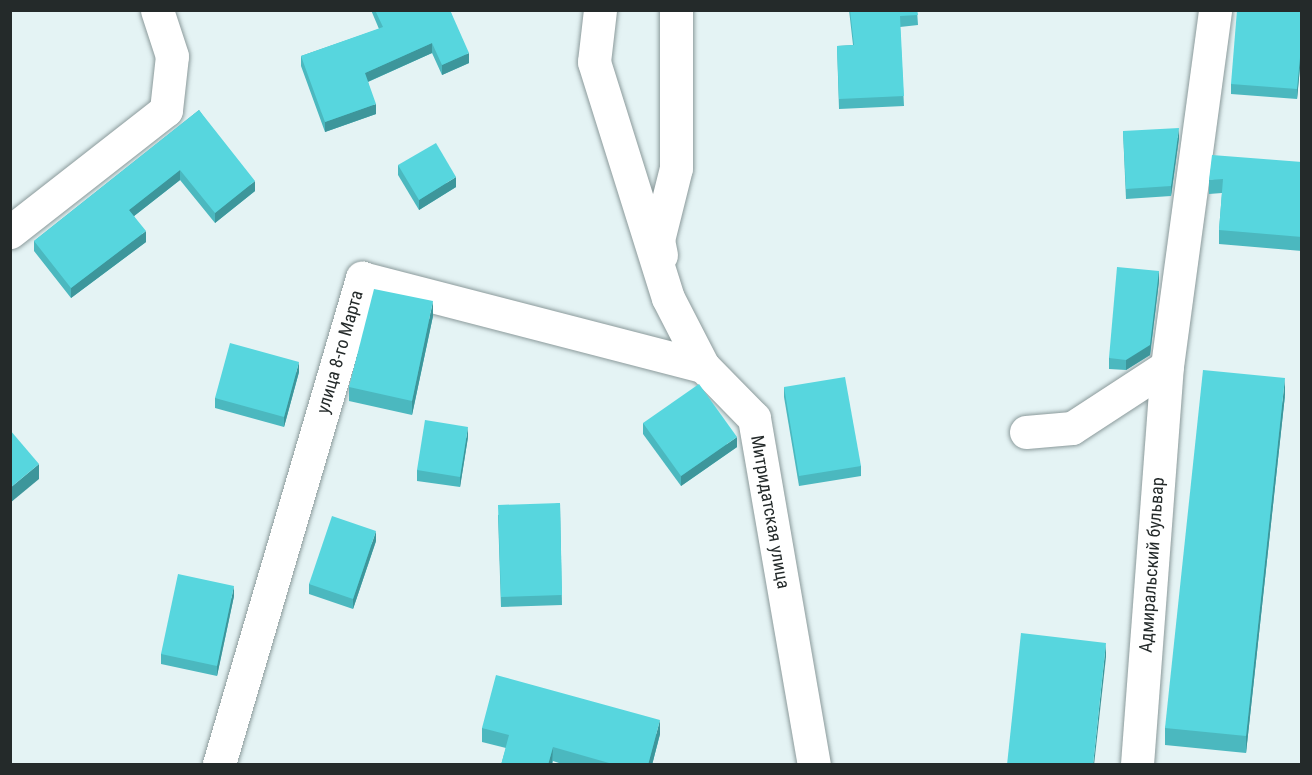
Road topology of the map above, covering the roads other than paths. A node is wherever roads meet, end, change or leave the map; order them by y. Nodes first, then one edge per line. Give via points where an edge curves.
1 (157, 10) edge
2 (574, 10) edge
3 (600, 10) edge
4 (675, 10) edge
5 (1215, 10) edge
6 (594, 62) junction
7 (10, 232) edge
8 (668, 298) junction
9 (703, 366) junction
10 (1167, 366) junction
11 (1026, 432) dead end
12 (219, 765) edge
13 (814, 765) edge
14 (1137, 765) edge

1 - 7 street via 172,56 166,110
2 - 6 street
3 - 6 street, Митридатская улица
4 - 8 street via 676,168 658,240
5 - 10 street, Адмиральский бульвар
6 - 8 street, Митридатская улица
8 - 9 street, Митридатская улица
9 - 12 street, улица 8-го Марта via 362,278
9 - 13 street, Митридатская улица via 754,418
10 - 11 street via 1072,428
10 - 14 street, Адмиральский бульвар

